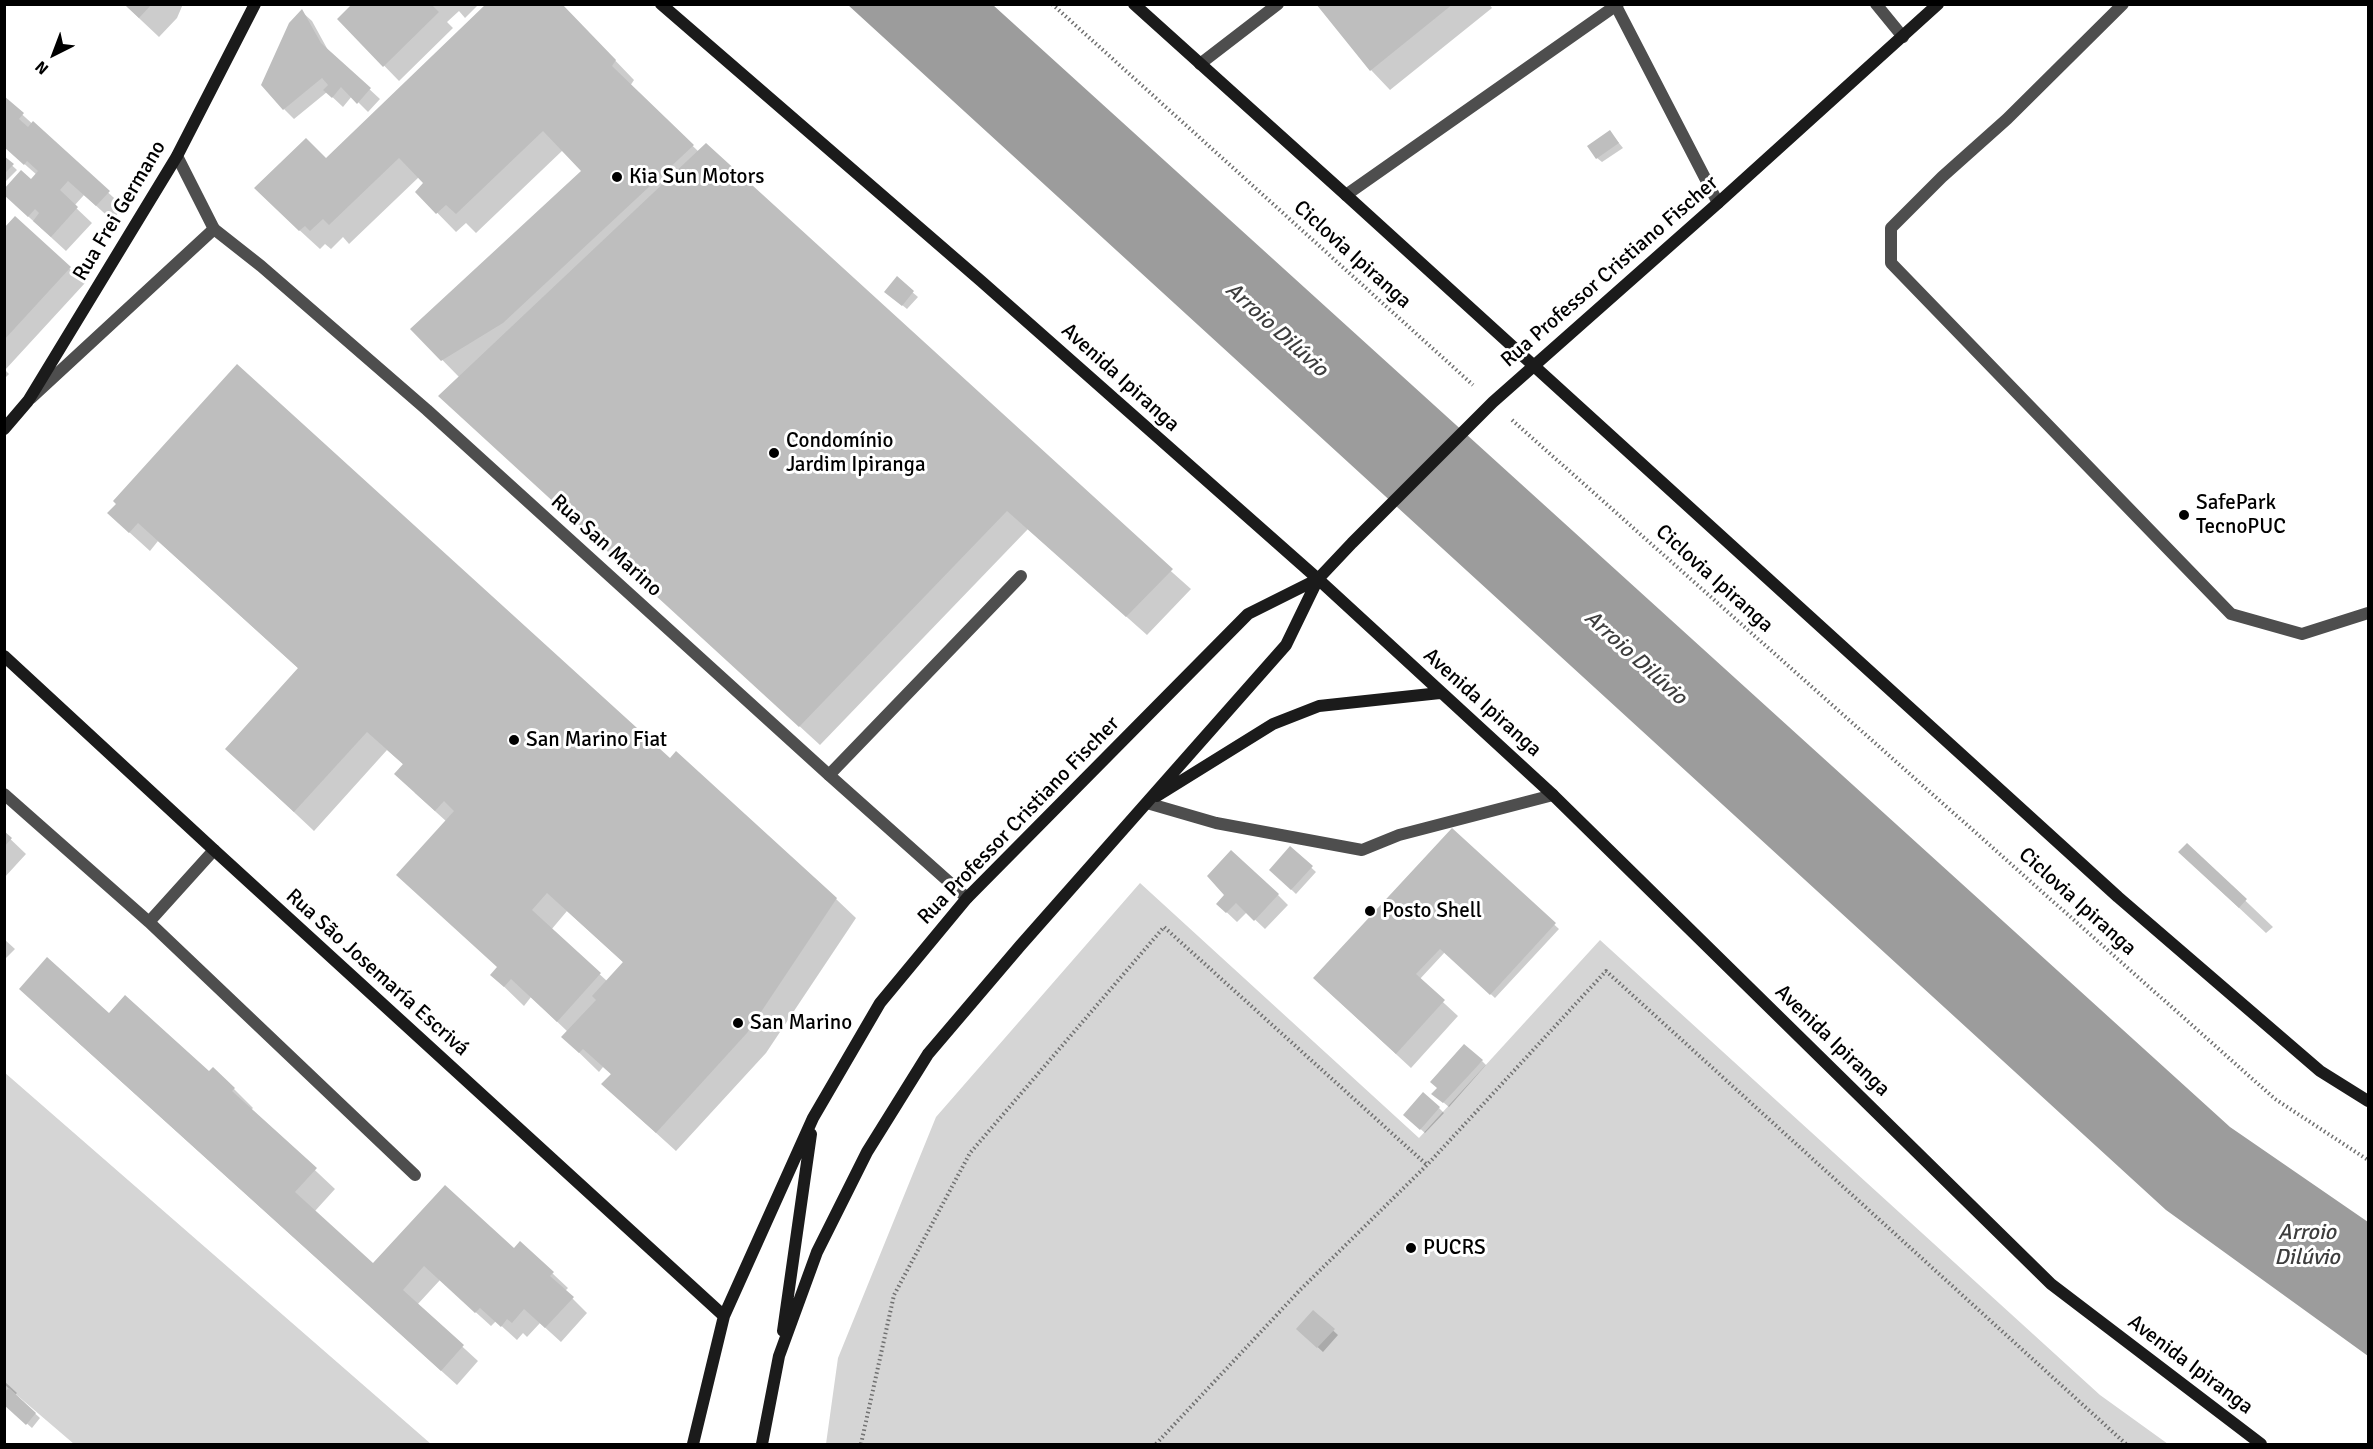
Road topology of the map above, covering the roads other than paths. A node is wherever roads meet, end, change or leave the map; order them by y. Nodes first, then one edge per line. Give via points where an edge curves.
1 (255, 4) edge
2 (661, 4) edge
3 (1134, 4) edge
4 (1278, 4) edge
5 (1876, 4) edge
6 (1938, 4) edge
7 (2123, 4) edge
8 (1617, 5) edge
9 (1903, 37) junction
10 (1200, 64) junction
11 (177, 156) junction
12 (1346, 195) junction
13 (1718, 203) junction
14 (214, 230) junction
15 (1533, 366) junction
16 (28, 401) junction
17 (4, 429) edge
18 (1021, 576) dead end
19 (1318, 579) junction
20 (2368, 613) edge
21 (4, 656) edge
22 (1440, 693) junction
23 (829, 776) junction
24 (4, 794) edge
25 (1553, 795) junction
26 (1147, 803) junction
27 (214, 850) junction
28 (967, 898) junction
29 (149, 922) junction
30 (2368, 1101) edge
31 (813, 1118) junction
32 (415, 1175) dead end
33 (724, 1316) junction
34 (779, 1356) junction
35 (693, 1444) edge
36 (762, 1444) edge
37 (2262, 1444) edge

1 - 11 main road, Rua Frei Germano
2 - 19 main road, Avenida Ipiranga
3 - 10 main road
4 - 10 street
5 - 9 street
6 - 9 main road, Rua Professor Cristiano Fischer
7 - 20 street via 1891,228 1891,263 2231,614 2302,634
8 - 12 street
8 - 13 street
9 - 13 main road, Rua Professor Cristiano Fischer
10 - 12 main road
11 - 14 street
11 - 16 main road, Rua Frei Germano
12 - 15 main road
13 - 15 main road, Rua Professor Cristiano Fischer
14 - 16 street
14 - 23 street, Rua San Marino via 427,410
15 - 19 main road, Rua Professor Cristiano Fischer via 1482,412
15 - 30 main road via 2118,897 2320,1071
16 - 17 main road, Rua Frei Germano
18 - 23 street
19 - 22 main road, Avenida Ipiranga
19 - 26 main road, Rua Professor Cristiano Fischer via 1286,645
19 - 28 main road, Rua Professor Cristiano Fischer via 1248,614
21 - 27 main road, Rua São Josemaría Escrivá
22 - 25 main road, Avenida Ipiranga
22 - 26 main road via 1319,706 1273,724
23 - 28 street, Rua San Marino
24 - 29 street
25 - 26 street via 1399,835 1362,850 1216,823
25 - 37 main road, Avenida Ipiranga via 2051,1284
26 - 34 main road, Rua Professor Cristiano Fischer via 928,1054 867,1152 817,1252
27 - 29 street
27 - 33 main road, Rua São Josemaría Escrivá
28 - 31 main road, Rua Professor Cristiano Fischer via 880,1003
29 - 32 street
31 - 33 main road, Rua Professor Cristiano Fischer
31 - 34 main road
33 - 35 main road, Rua Professor Cristiano Fischer
34 - 36 main road, Rua Professor Cristiano Fischer

